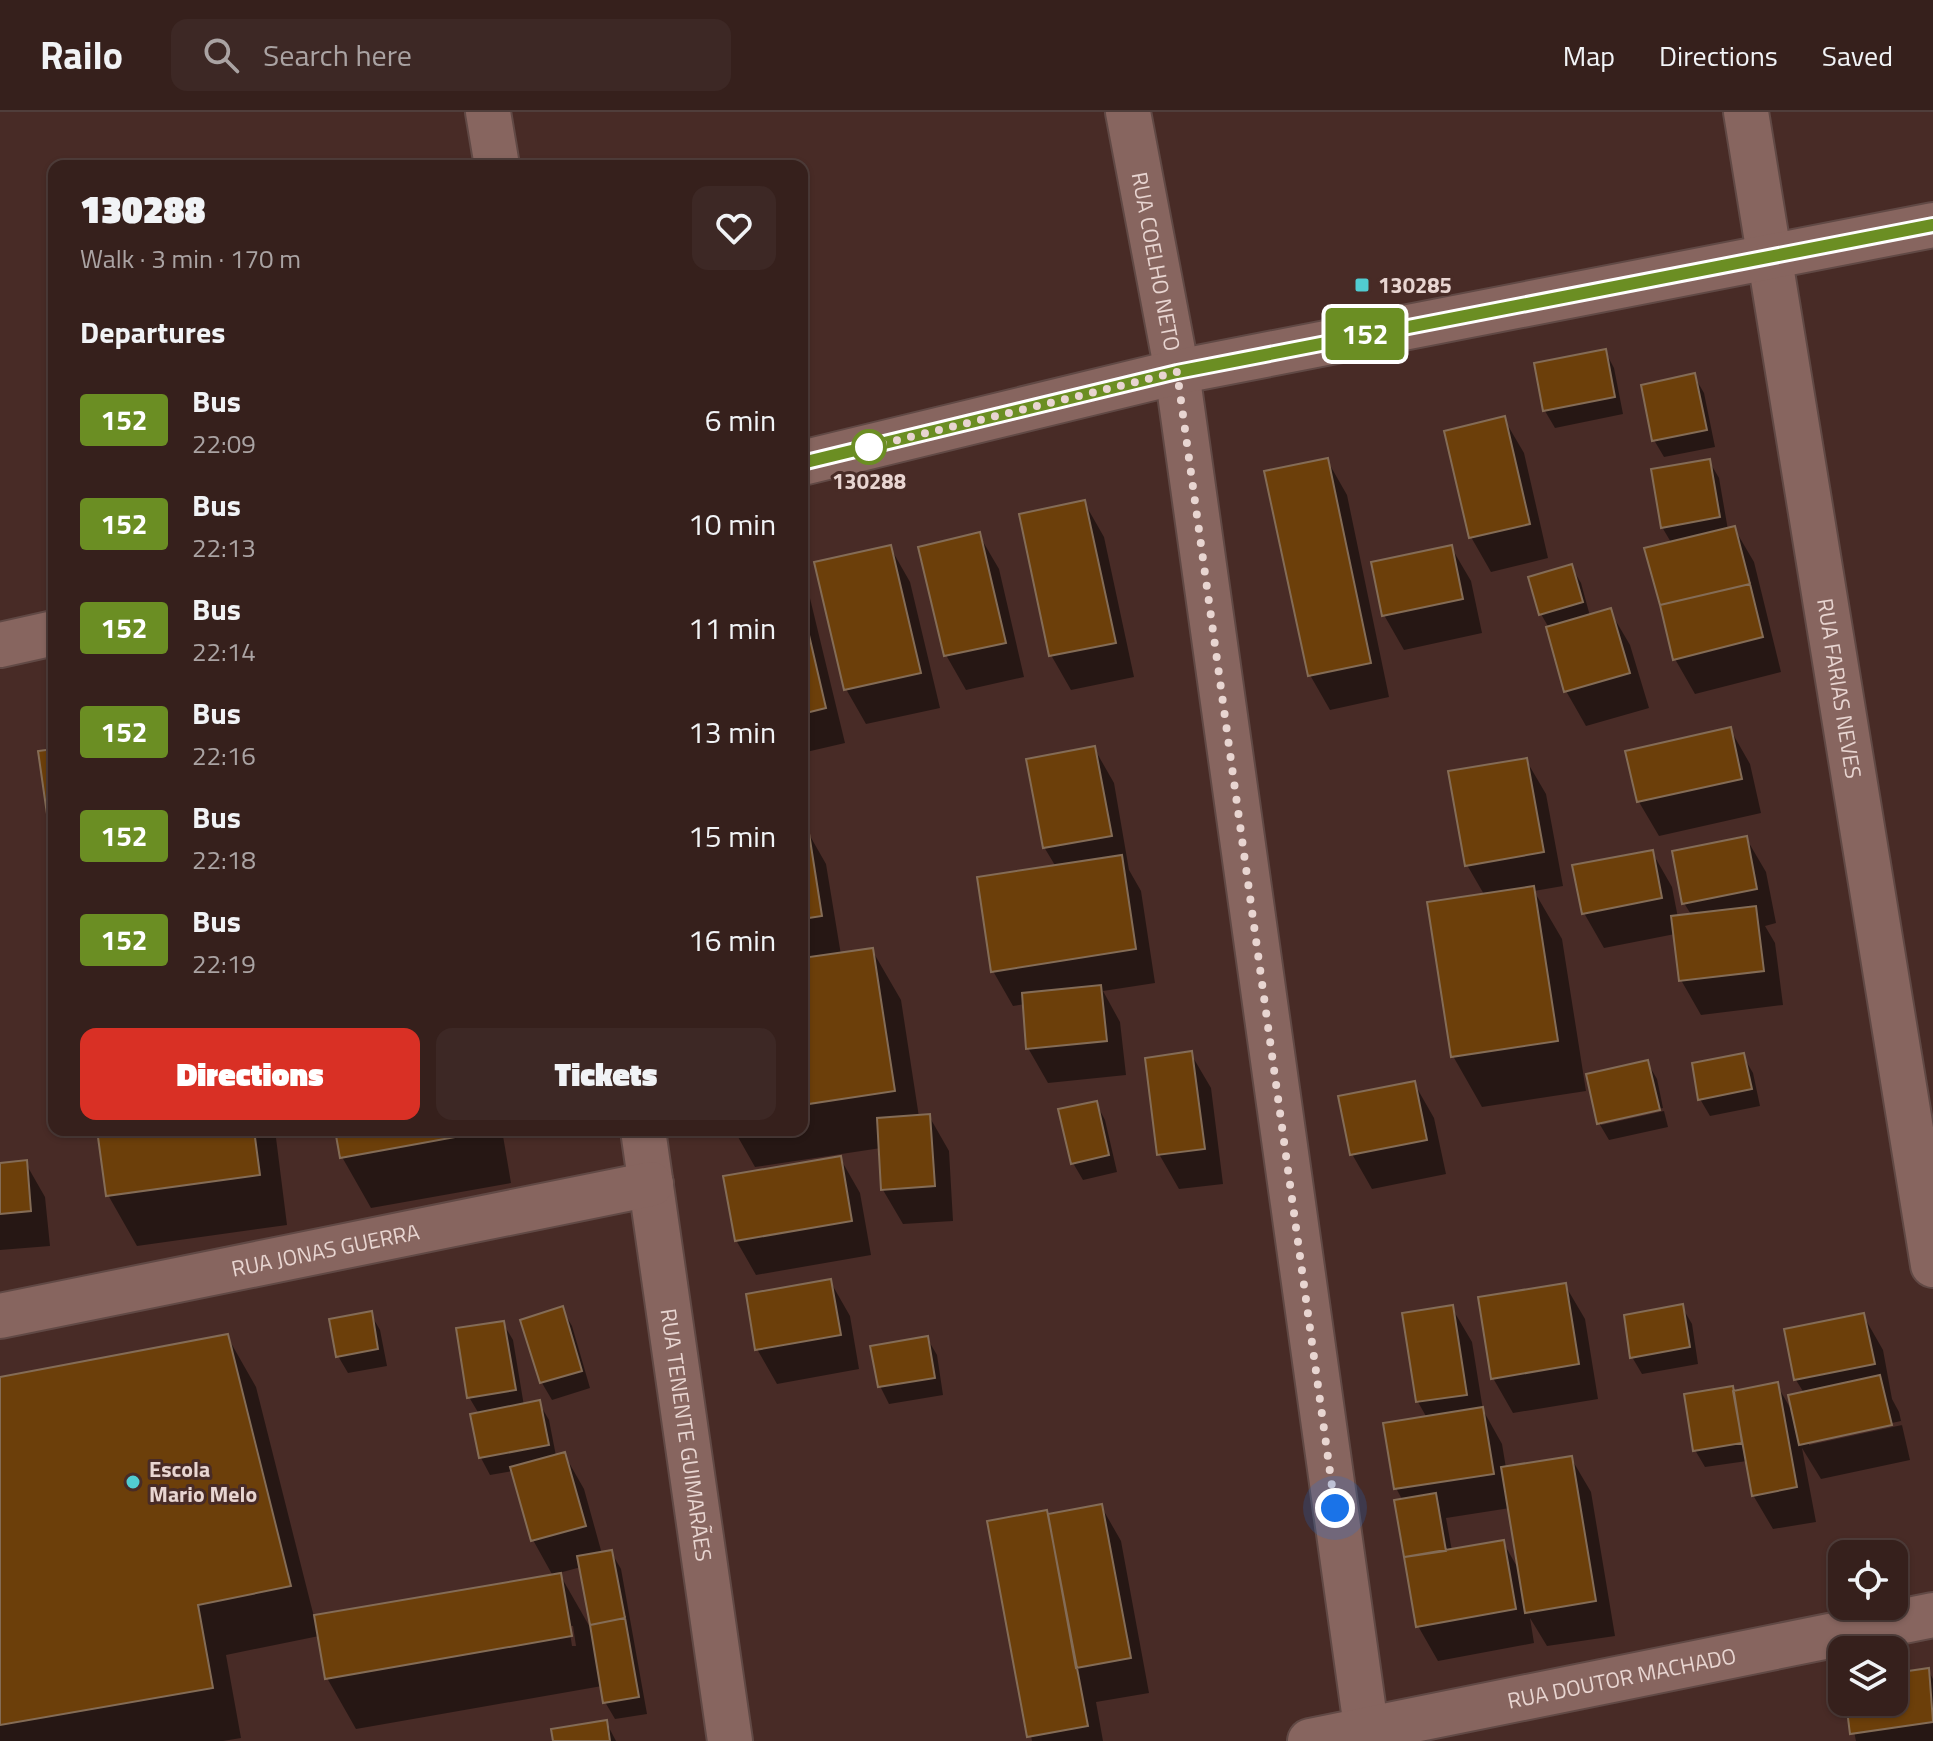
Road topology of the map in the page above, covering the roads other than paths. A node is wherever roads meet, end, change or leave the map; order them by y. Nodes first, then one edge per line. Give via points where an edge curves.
1 (488, 112) edge
2 (1128, 112) edge
3 (1746, 112) edge
4 (496, 160) edge
5 (1933, 225) edge
6 (1768, 256) junction
7 (1177, 372) junction
8 (808, 462) edge
9 (48, 634) edge
10 (0, 645) edge
11 (644, 1136) edge
12 (651, 1184) junction
13 (1933, 1265) edge
14 (0, 1316) edge
15 (1933, 1615) edge
16 (1367, 1735) edge
17 (730, 1741) edge
18 (1310, 1741) edge

1 - 4 street
2 - 7 street, RUA COELHO NETO
3 - 6 street, RUA FARIAS NEVES
5 - 6 street
6 - 7 street
6 - 13 street, RUA FARIAS NEVES
7 - 8 street
7 - 16 street, RUA COELHO NETO
9 - 10 street
11 - 12 street, RUA TENENTE GUIMARÃES
12 - 14 street, RUA JONAS GUERRA
12 - 17 street, RUA TENENTE GUIMARÃES
15 - 16 street, RUA DOUTOR MACHADO
16 - 18 street, RUA DOUTOR MACHADO

